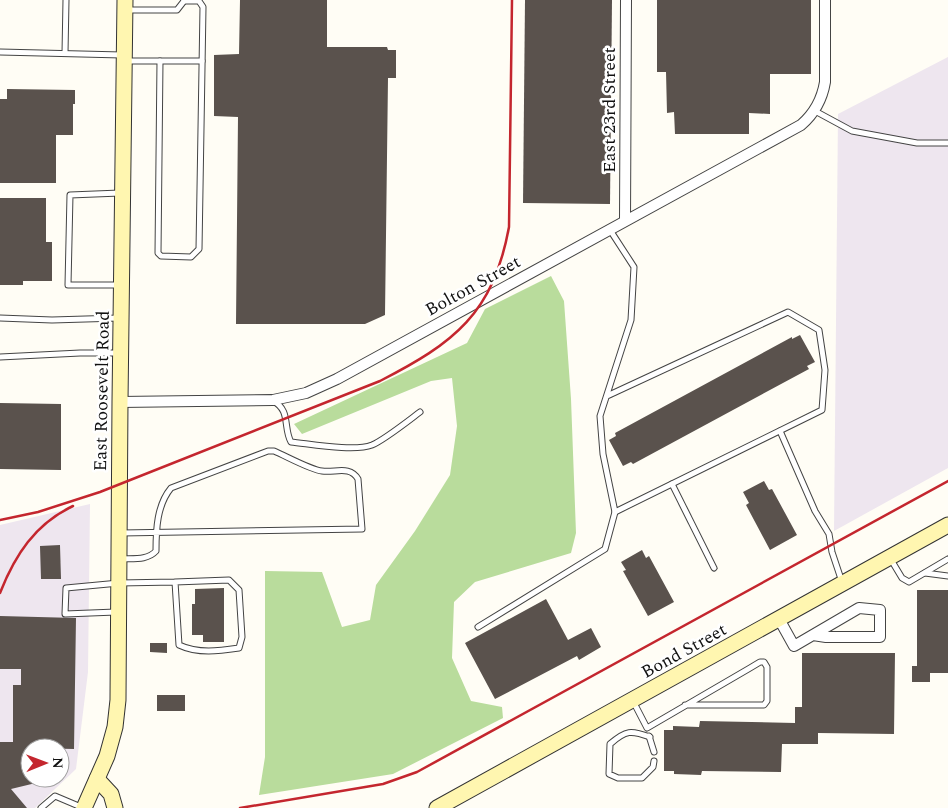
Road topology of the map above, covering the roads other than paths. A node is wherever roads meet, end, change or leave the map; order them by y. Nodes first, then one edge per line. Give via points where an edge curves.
1 (66, 0) edge
2 (184, 0) edge
3 (626, 0) edge
4 (825, 0) edge
5 (125, 5) edge
6 (0, 52) edge
7 (65, 53) junction
8 (125, 58) junction
9 (160, 61) junction
10 (202, 61) junction
11 (815, 110) junction
12 (948, 143) edge
13 (123, 193) junction
14 (625, 220) junction
15 (609, 229) junction
16 (122, 285) junction
17 (0, 318) edge
18 (122, 318) junction
19 (121, 353) junction
20 (0, 357) edge
21 (607, 396) junction
22 (273, 400) junction
23 (120, 402) junction
24 (420, 412) dead end
25 (780, 431) junction
26 (672, 484) junction
27 (615, 512) junction
28 (948, 525) edge
29 (119, 533) junction
30 (156, 534) junction
31 (890, 557) junction
32 (119, 559) junction
33 (948, 559) edge
34 (714, 568) dead end
35 (925, 573) junction
36 (948, 576) edge
37 (175, 582) junction
38 (119, 583) junction
39 (843, 584) junction
40 (119, 612) junction
41 (779, 619) junction
42 (478, 627) dead end
43 (813, 635) junction
44 (633, 700) junction
45 (686, 705) junction
46 (647, 728) junction
47 (650, 737) junction
48 (654, 752) dead end
49 (654, 761) dead end
50 (97, 779) junction
51 (41, 808) edge
52 (84, 808) edge
53 (115, 808) edge
54 (438, 808) edge

1 - 7 lane
2 - 5 lane via 178,10
2 - 10 lane via 199,1 203,7
3 - 14 street, East 23rd Street
4 - 11 street via 825,82
5 - 8 main road, East Roosevelt Road
6 - 7 lane
7 - 8 lane
8 - 9 lane
8 - 13 main road, East Roosevelt Road
9 - 10 lane
9 - 10 lane via 158,253 162,256 192,256 199,250
11 - 12 lane via 852,131 917,143
11 - 14 street, Bolton Street via 800,125
13 - 16 main road, East Roosevelt Road
13 - 16 lane via 70,195 68,285
14 - 15 street, Bolton Street
15 - 21 lane via 634,267 631,320
15 - 22 street, Bolton Street via 337,379 306,393
16 - 18 main road, East Roosevelt Road
17 - 18 lane
18 - 19 main road, East Roosevelt Road
19 - 20 lane
19 - 23 main road, East Roosevelt Road
21 - 25 lane via 788,312 819,330 825,370 822,410
21 - 27 lane via 600,416 603,454
22 - 23 street, Bolton Street
22 - 24 lane via 284,411 291,442 322,446 372,445
23 - 29 main road, East Roosevelt Road
25 - 26 lane
25 - 39 lane via 815,511 829,534
26 - 27 lane
26 - 34 lane
27 - 42 lane via 605,549
28 - 31 main road, Bond Street
29 - 30 lane
29 - 32 main road, East Roosevelt Road
30 - 30 lane via 161,504 171,488 268,451 320,472 350,470 360,488 362,529
30 - 32 lane via 156,551 150,556
31 - 35 lane via 902,578 909,582
31 - 39 main road, Bond Street
32 - 38 main road, East Roosevelt Road
33 - 35 lane
35 - 36 lane
37 - 37 lane via 179,645 214,652 238,648 242,638 239,590 229,580
37 - 38 lane
38 - 40 main road, East Roosevelt Road
38 - 40 lane via 66,588 65,614
39 - 41 main road, Bond Street
40 - 50 main road, East Roosevelt Road via 115,727
41 - 43 street via 794,646
41 - 44 main road, Bond Street
43 - 43 street via 859,608 880,610 880,637
44 - 46 lane
44 - 54 main road, Bond Street
45 - 45 lane via 760,662 767,667 767,701 764,705
45 - 46 lane
46 - 47 lane
47 - 48 lane
47 - 49 lane via 630,732 610,744 609,774 618,778 642,778 653,767
50 - 52 main road, East Roosevelt Road
50 - 53 main road via 108,788
51 - 52 lane via 55,796

